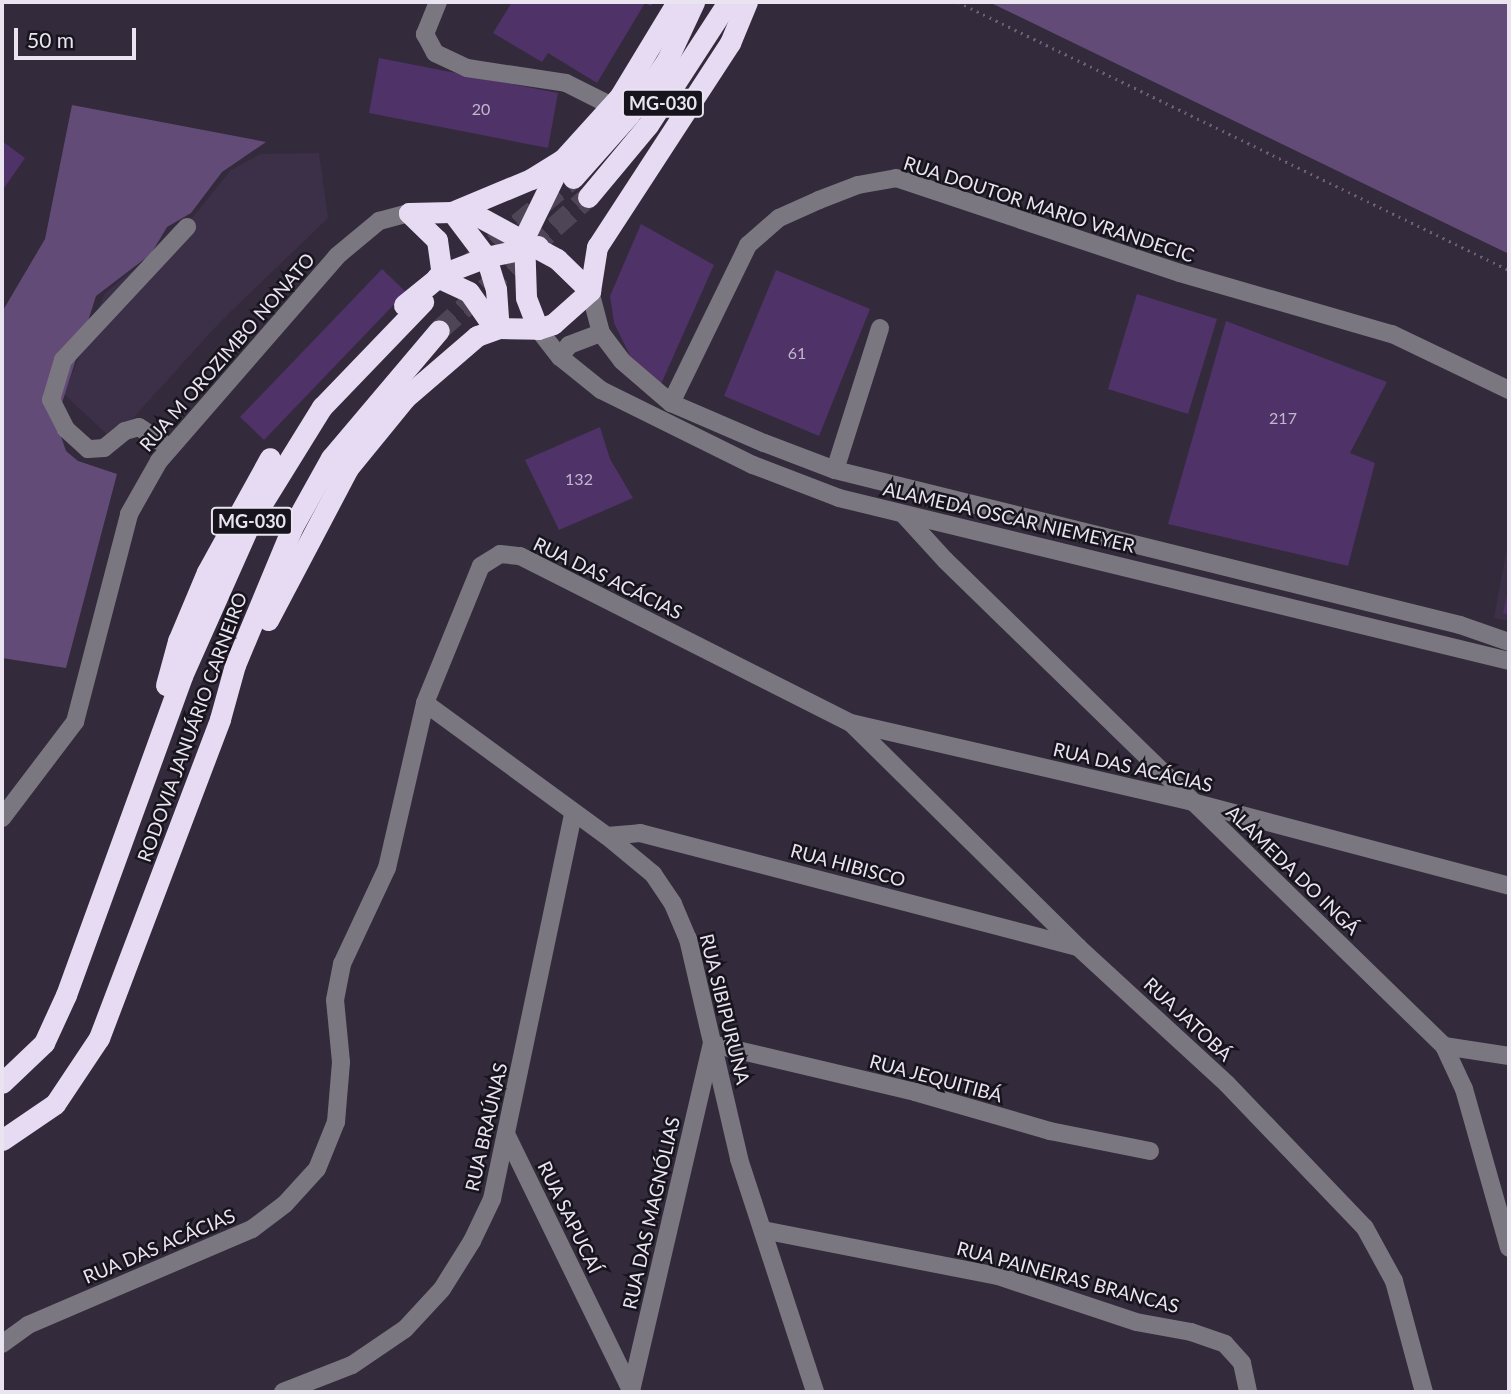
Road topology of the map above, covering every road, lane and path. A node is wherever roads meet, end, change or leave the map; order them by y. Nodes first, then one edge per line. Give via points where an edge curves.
1 (438, 2) edge
2 (677, 2) edge
3 (694, 2) edge
4 (728, 2) edge
5 (747, 2) edge
6 (958, 2) edge
7 (612, 106) junction
8 (564, 158) junction
9 (573, 178) tunnel mouth
10 (588, 197) tunnel mouth
11 (457, 210) junction
12 (409, 213) junction
13 (187, 227) dead end
14 (528, 245) junction
15 (440, 246) junction
16 (486, 257) junction
17 (1509, 270) edge
18 (440, 275) junction
19 (590, 291) junction
20 (423, 302) dead end
21 (499, 328) junction
22 (880, 328) dead end
23 (538, 329) junction
24 (439, 330) tunnel mouth
25 (601, 333) junction
26 (560, 357) junction
27 (1509, 390) edge
28 (671, 403) junction
29 (170, 448) junction
30 (835, 470) junction
31 (903, 514) junction
32 (1390, 609) junction
33 (1380, 630) junction
34 (1509, 642) edge
35 (1509, 661) edge
36 (425, 703) junction
37 (220, 719) junction
38 (851, 723) junction
39 (146, 780) junction
40 (1192, 802) junction
41 (573, 816) junction
42 (2, 818) edge
43 (607, 836) junction
44 (1509, 886) edge
45 (1078, 947) junction
46 (712, 1044) junction
47 (1444, 1046) junction
48 (1509, 1056) edge
49 (2, 1083) edge
50 (507, 1136) junction
51 (2, 1140) edge
52 (1150, 1151) dead end
53 (763, 1230) junction
54 (1509, 1248) edge
55 (2, 1344) edge
56 (631, 1391) edge
57 (283, 1392) edge
58 (815, 1392) edge
59 (1248, 1392) edge
60 (1424, 1392) edge

1 - 7 street via 425,34 435,52 467,68 566,83
2 - 7 highway
3 - 9 highway, MG-030 via 667,60 629,116
4 - 10 highway, MG-030 via 648,125
5 - 19 highway via 730,43 597,247
6 - 17 path
7 - 8 highway
8 - 11 highway via 531,179
8 - 14 highway
11 - 12 highway
11 - 14 highway
11 - 15 highway
11 - 16 highway
12 - 15 highway
12 - 29 street, RUA M OROZIMBO NONATO via 379,221 337,256
13 - 29 street via 63,360 51,400 65,429 88,449 104,448 125,431 139,427
14 - 16 highway
14 - 19 highway via 569,268
14 - 23 highway via 526,297
15 - 18 highway
16 - 18 highway
16 - 21 highway via 496,289
18 - 21 highway via 469,292
18 - 39 highway via 366,344 276,447 207,572 178,641
19 - 23 highway via 574,309
19 - 25 street, ALAMEDA OSCAR NIEMEYER
20 - 39 highway, RODOVIA JANUÁRIO CARNEIRO / MG-030 via 322,407 288,455 208,610
21 - 23 highway
21 - 37 highway via 477,336 440,365 405,398 348,468
22 - 30 street
23 - 26 street, ALAMEDA OSCAR NIEMEYER
24 - 37 highway, RODOVIA JANUÁRIO CARNEIRO / MG-030 via 331,458 292,528 235,666
25 - 26 street via 569,345
25 - 28 street, ALAMEDA OSCAR NIEMEYER via 622,361
26 - 31 street, ALAMEDA OSCAR NIEMEYER via 601,390 753,466 839,498
27 - 28 street, RUA DOUTOR MARIO VRANDECIC via 1392,334 1181,273 896,178 858,185 779,218 748,246
28 - 30 street, ALAMEDA OSCAR NIEMEYER
29 - 42 street, RUA M OROZIMBO NONATO via 129,514 75,722
30 - 32 street, ALAMEDA OSCAR NIEMEYER
31 - 33 street, ALAMEDA OSCAR NIEMEYER
31 - 40 street, ALAMEDA DO INGÁ
32 - 33 street
32 - 34 street, ALAMEDA OSCAR NIEMEYER
33 - 35 street, ALAMEDA OSCAR NIEMEYER
36 - 38 street, RUA DAS ACÁCIAS via 481,566 500,554 520,556
36 - 41 street, RUA SIBIPURUNA
36 - 55 street, RUA DAS ACÁCIAS via 387,868 342,964 335,1000 341,1062 336,1122 317,1169 252,1229 28,1325
37 - 51 highway, RODOVIA JANUÁRIO CARNEIRO / MG-030 via 99,1038 55,1104
38 - 40 street, RUA DAS ACÁCIAS
38 - 45 street, RUA JATOBÁ
39 - 49 highway, RODOVIA JANUÁRIO CARNEIRO / MG-030 via 44,1043
40 - 44 street, RUA DAS ACÁCIAS
40 - 47 street, ALAMEDA DO INGÁ
41 - 43 street, RUA SIBIPURUNA
41 - 50 street, RUA BRAÚNAS
43 - 45 street, RUA HIBISCO via 640,833
43 - 46 street, RUA SIBIPURUNA via 653,874 673,904 688,939
45 - 60 street, RUA JATOBÁ via 1227,1084 1365,1227 1394,1281
46 - 52 street, RUA JEQUITIBÁ via 915,1092 1050,1131
46 - 53 street, RUA SIBIPURUNA via 739,1159
46 - 56 street, RUA DAS MAGNÓLIAS
47 - 48 street
47 - 54 street, ALAMEDA DO INGÁ via 1464,1089
50 - 56 street, RUA SAPUCAÍ
50 - 57 street, RUA BRAÚNAS via 492,1199 442,1289 405,1329 352,1365
53 - 58 street, RUA SIBIPURUNA
53 - 59 street, RUA PAINEIRAS BRANCAS via 998,1276 1136,1322 1191,1332 1225,1344 1242,1363

